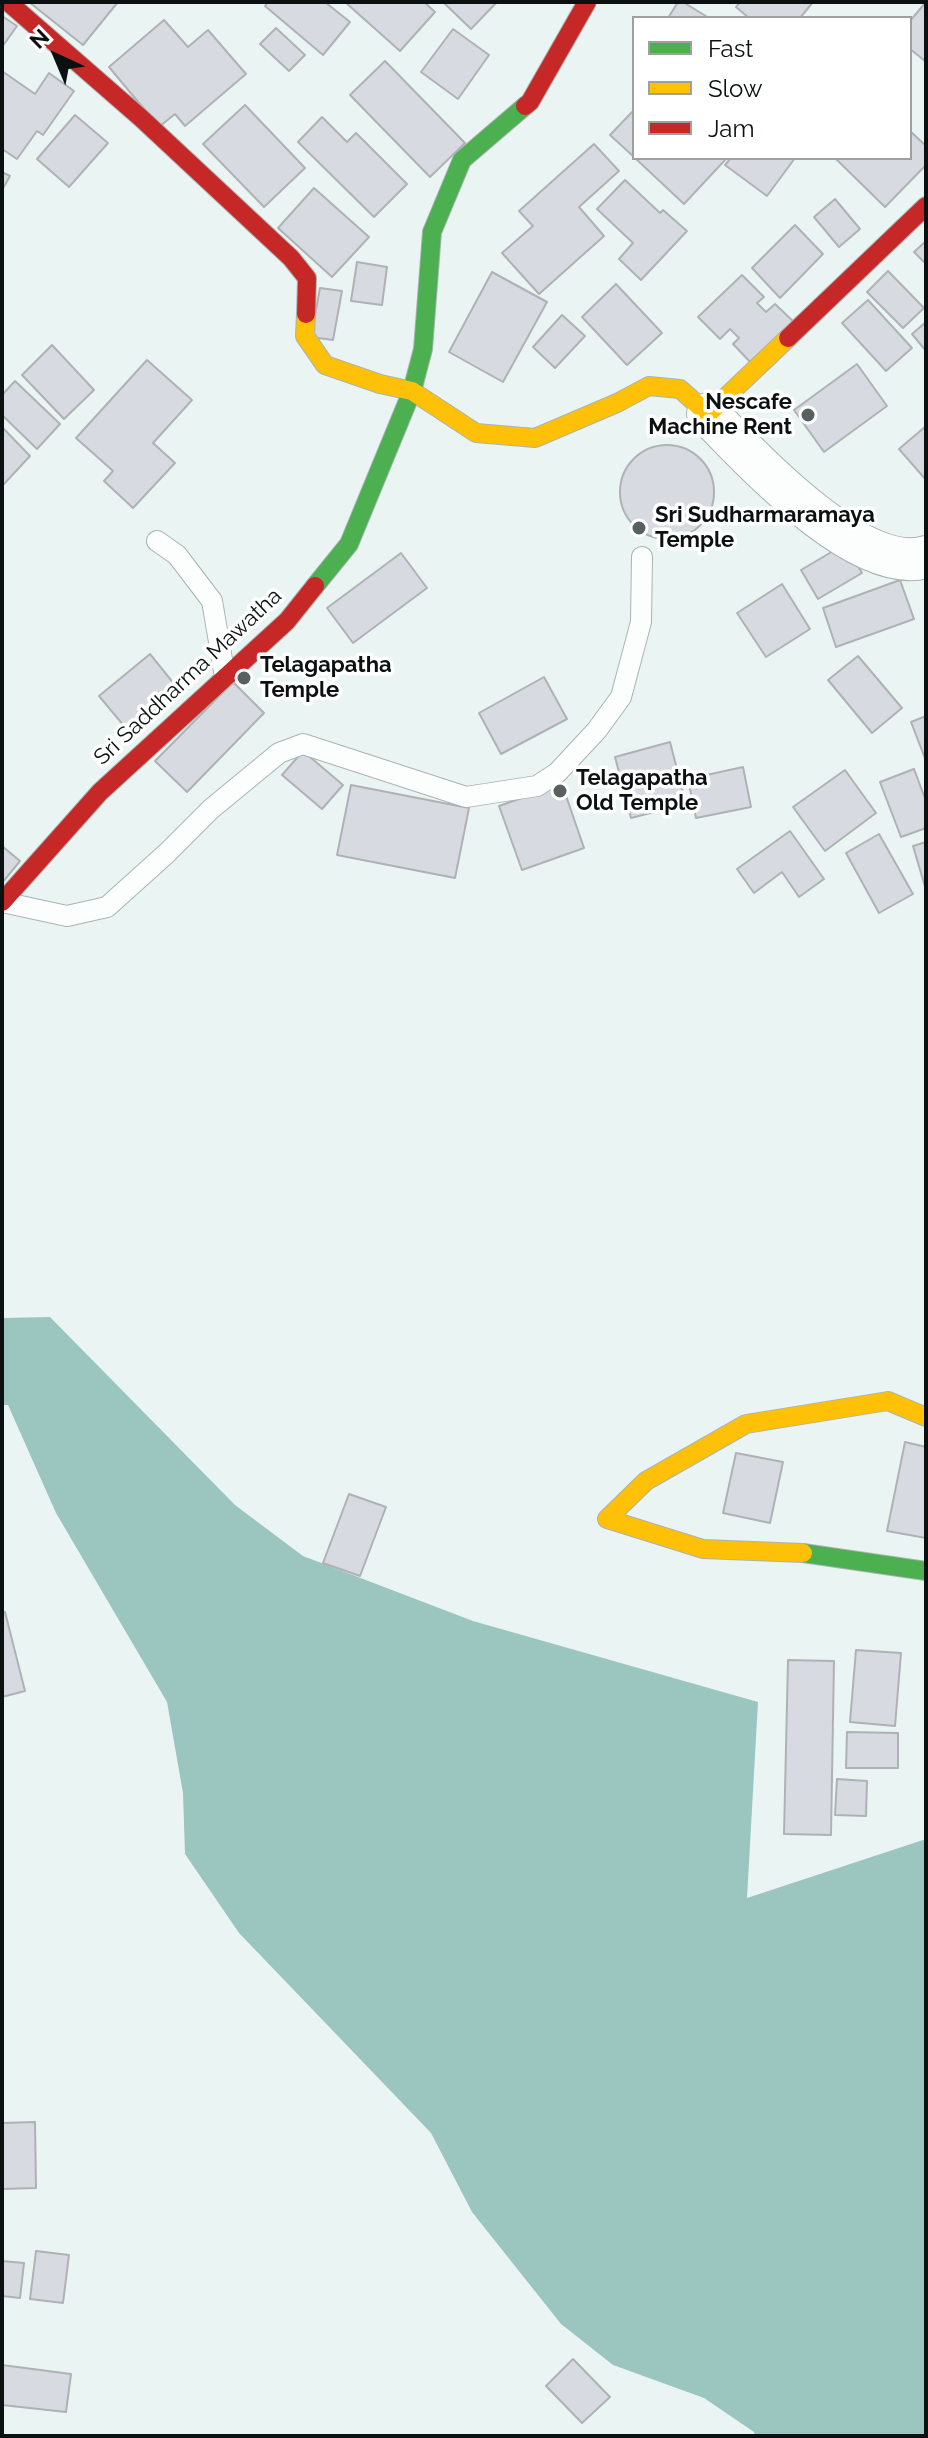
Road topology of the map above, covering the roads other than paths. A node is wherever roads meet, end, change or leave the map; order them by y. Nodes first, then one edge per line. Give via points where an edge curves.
1 (8, 2) edge
2 (587, 2) edge
3 (926, 206) edge
4 (412, 391) junction
5 (708, 414) junction
6 (157, 541) dead end
7 (642, 557) dead end
8 (926, 557) edge
9 (225, 677) junction
10 (2, 902) edge
11 (926, 1417) edge
12 (926, 1571) edge

1 - 4 street via 291,258 307,278 305,336 325,365
2 - 4 street, Sri Saddharma Mawatha via 530,102 462,160 432,232 423,349
3 - 5 street
4 - 5 street via 476,433 490,435 535,438 649,386 680,389
4 - 9 street, Sri Saddharma Mawatha via 349,544 287,621
5 - 8 street via 814,516 879,555 913,561
6 - 9 lane via 177,555 212,601
7 - 10 lane via 641,622 621,697 557,773 537,786 466,797 303,744 279,753 211,809 107,907 67,916
9 - 10 street, Sri Saddharma Mawatha via 100,792
11 - 12 street via 888,1401 746,1424 646,1481 607,1519 703,1549 810,1553

